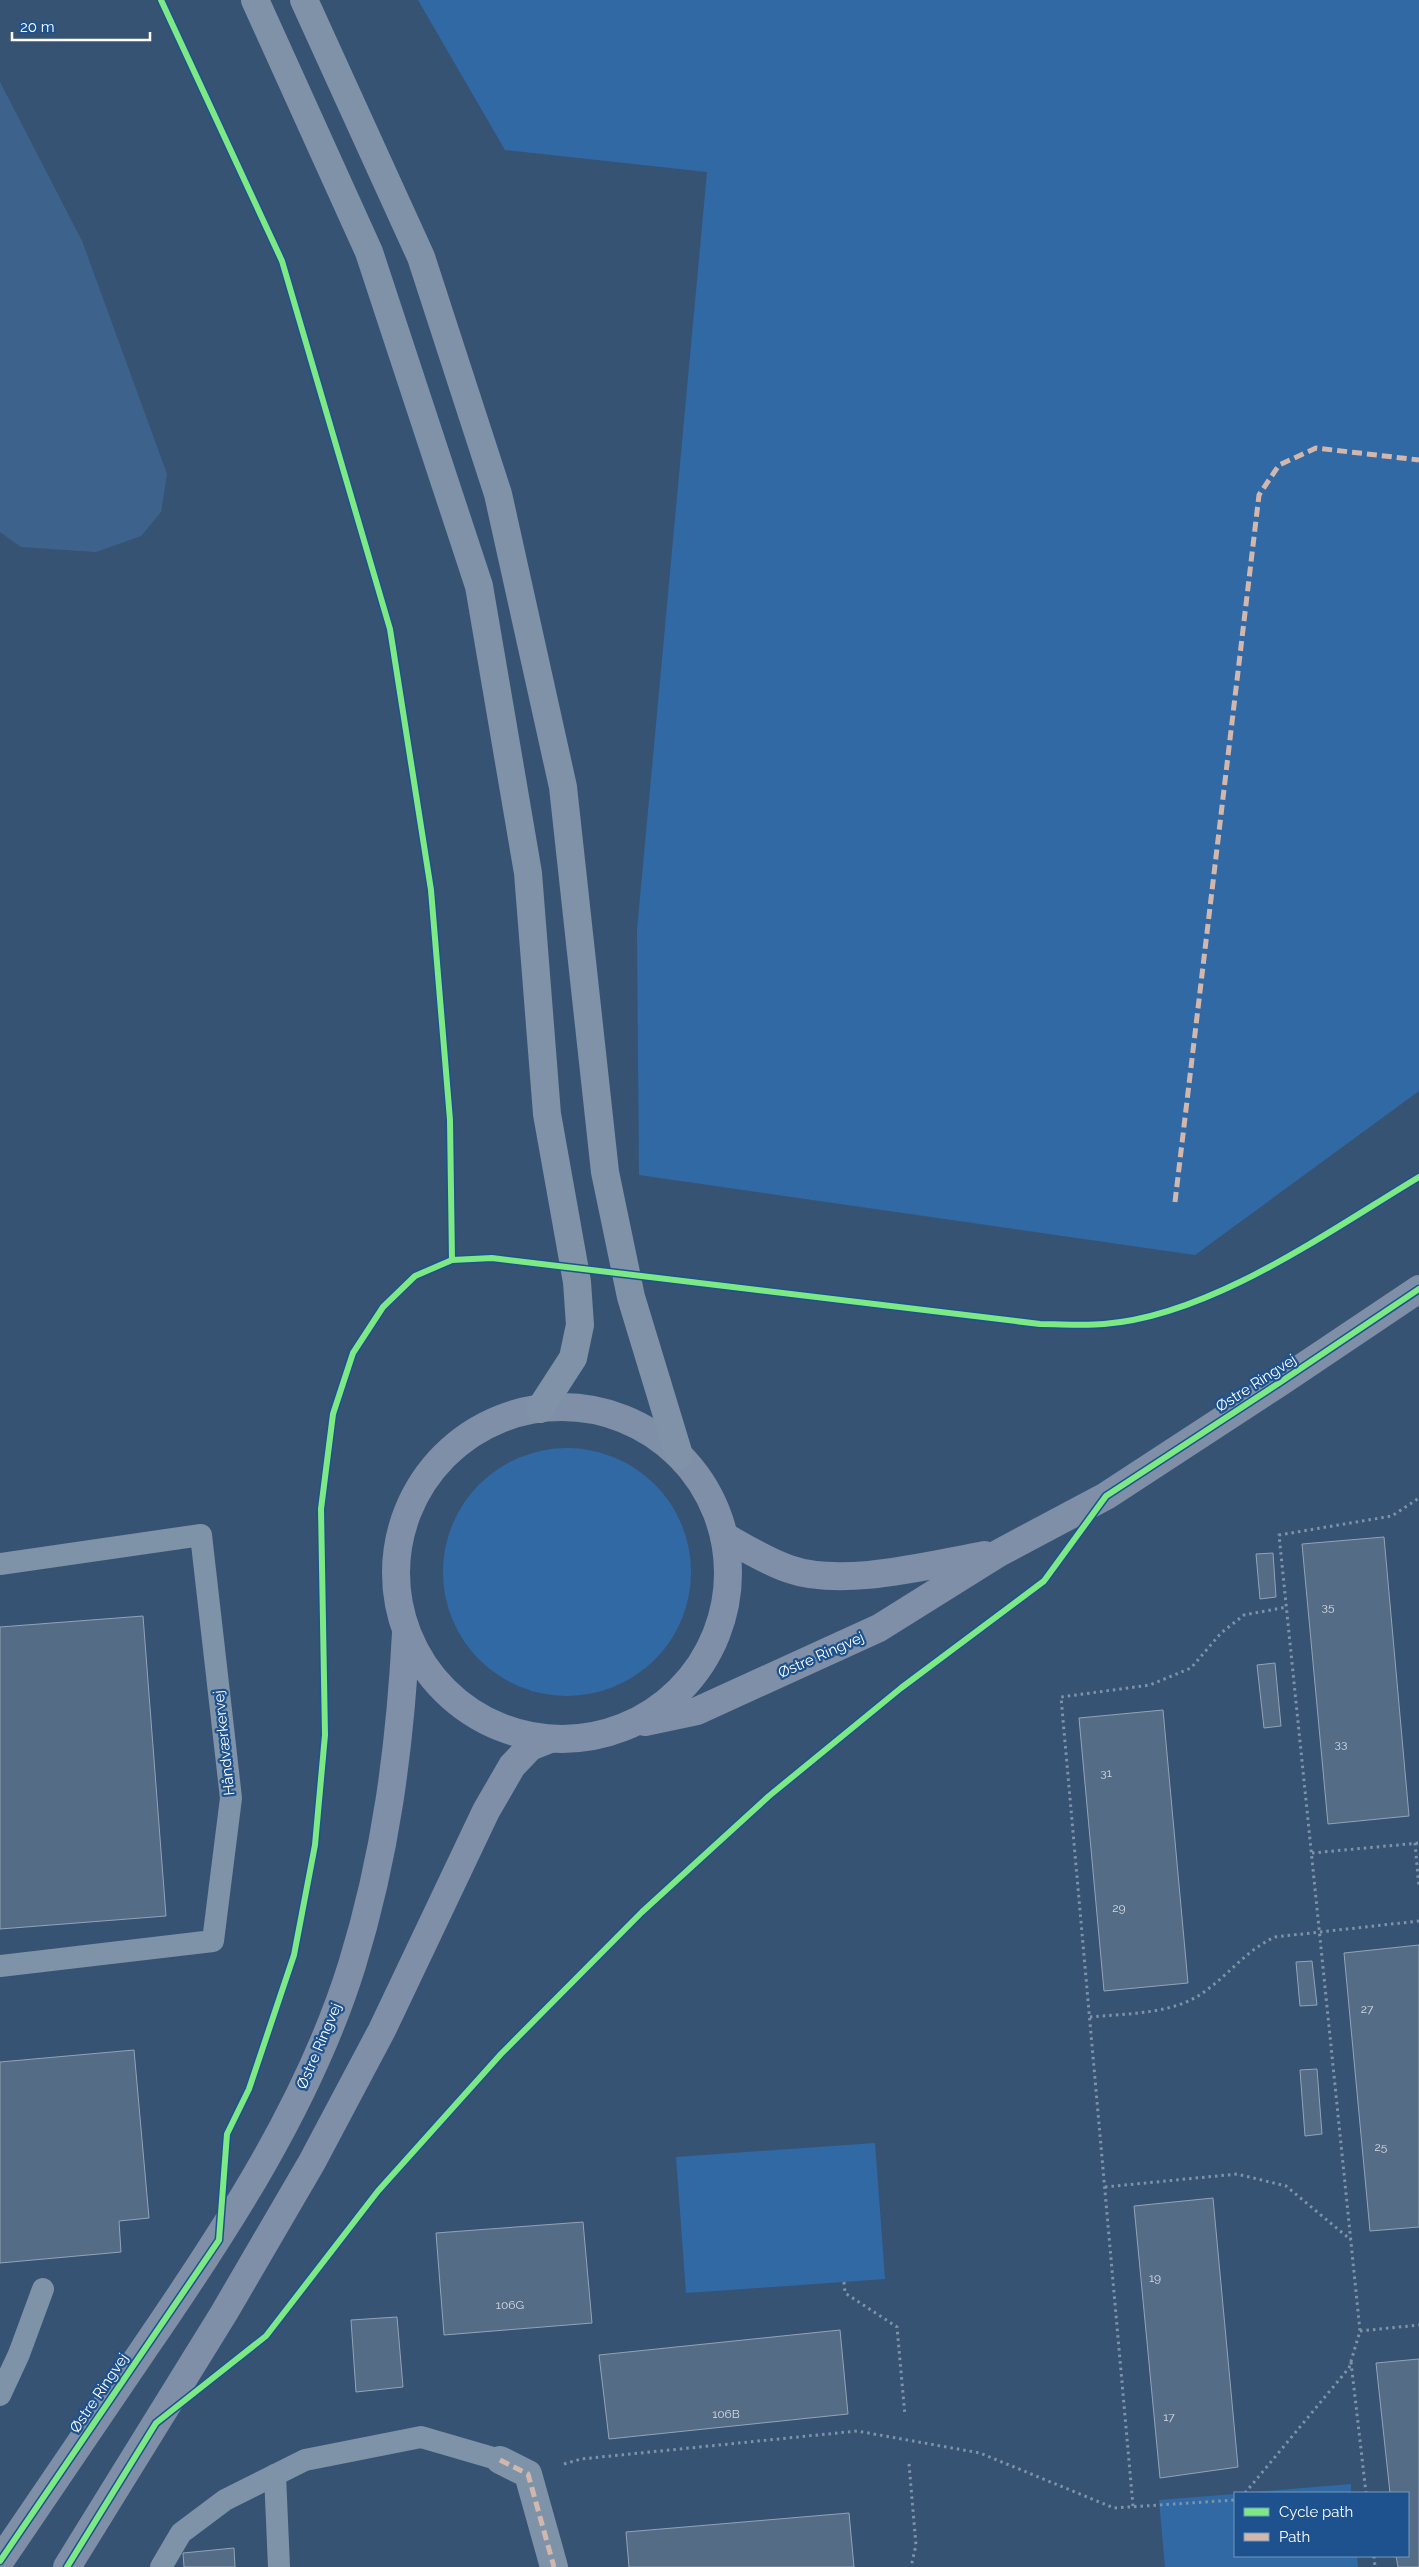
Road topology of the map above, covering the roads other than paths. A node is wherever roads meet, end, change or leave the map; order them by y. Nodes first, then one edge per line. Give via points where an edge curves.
1 (255, 0) edge
2 (304, 0) edge
3 (1419, 1288) edge
4 (540, 1409) junction
5 (679, 1454) junction
6 (724, 1536) junction
7 (999, 1553) junction
8 (0, 1564) edge
9 (406, 1632) junction
10 (629, 1726) junction
11 (550, 1739) junction
12 (0, 1966) edge
13 (43, 2289) dead end
14 (0, 2395) edge
15 (500, 2460) joint
16 (275, 2475) junction
17 (0, 2561) edge
18 (67, 2567) edge
19 (161, 2567) edge
20 (279, 2567) edge
21 (554, 2567) edge

1 - 4 highway via 369,252 479,586 528,873 547,1114 579,1308 580,1325 573,1358
2 - 5 highway via 421,258 498,494 563,787 605,1172 631,1297
3 - 7 main road, Østre Ringvej via 1106,1496
4 - 5 main road via 570,1408 622,1419 656,1436
4 - 9 main road via 511,1415 467,1438 437,1464 420,1488 407,1514 396,1573
5 - 6 main road via 714,1506
6 - 7 main road, Østre Ringvej via 791,1570 823,1576 868,1575
6 - 10 main road via 728,1593 722,1621 711,1648 677,1694
7 - 10 main road, Østre Ringvej via 879,1628 697,1711
8 - 12 lane, Håndværkervej via 201,1535 231,1798 213,1941
9 - 11 main road via 420,1660 439,1685 462,1706 489,1723 519,1734
9 - 17 main road, Østre Ringvej via 400,1737 374,1885 352,1966 321,2047 288,2116 219,2240
10 - 11 main road via 577,1739
11 - 18 main road via 530,1747 512,1766 486,1811 382,2030 312,2162 224,2313
13 - 14 lane
15 - 16 lane via 421,2437 305,2460
15 - 21 street via 528,2474
16 - 19 lane via 225,2500 181,2533
16 - 20 lane

